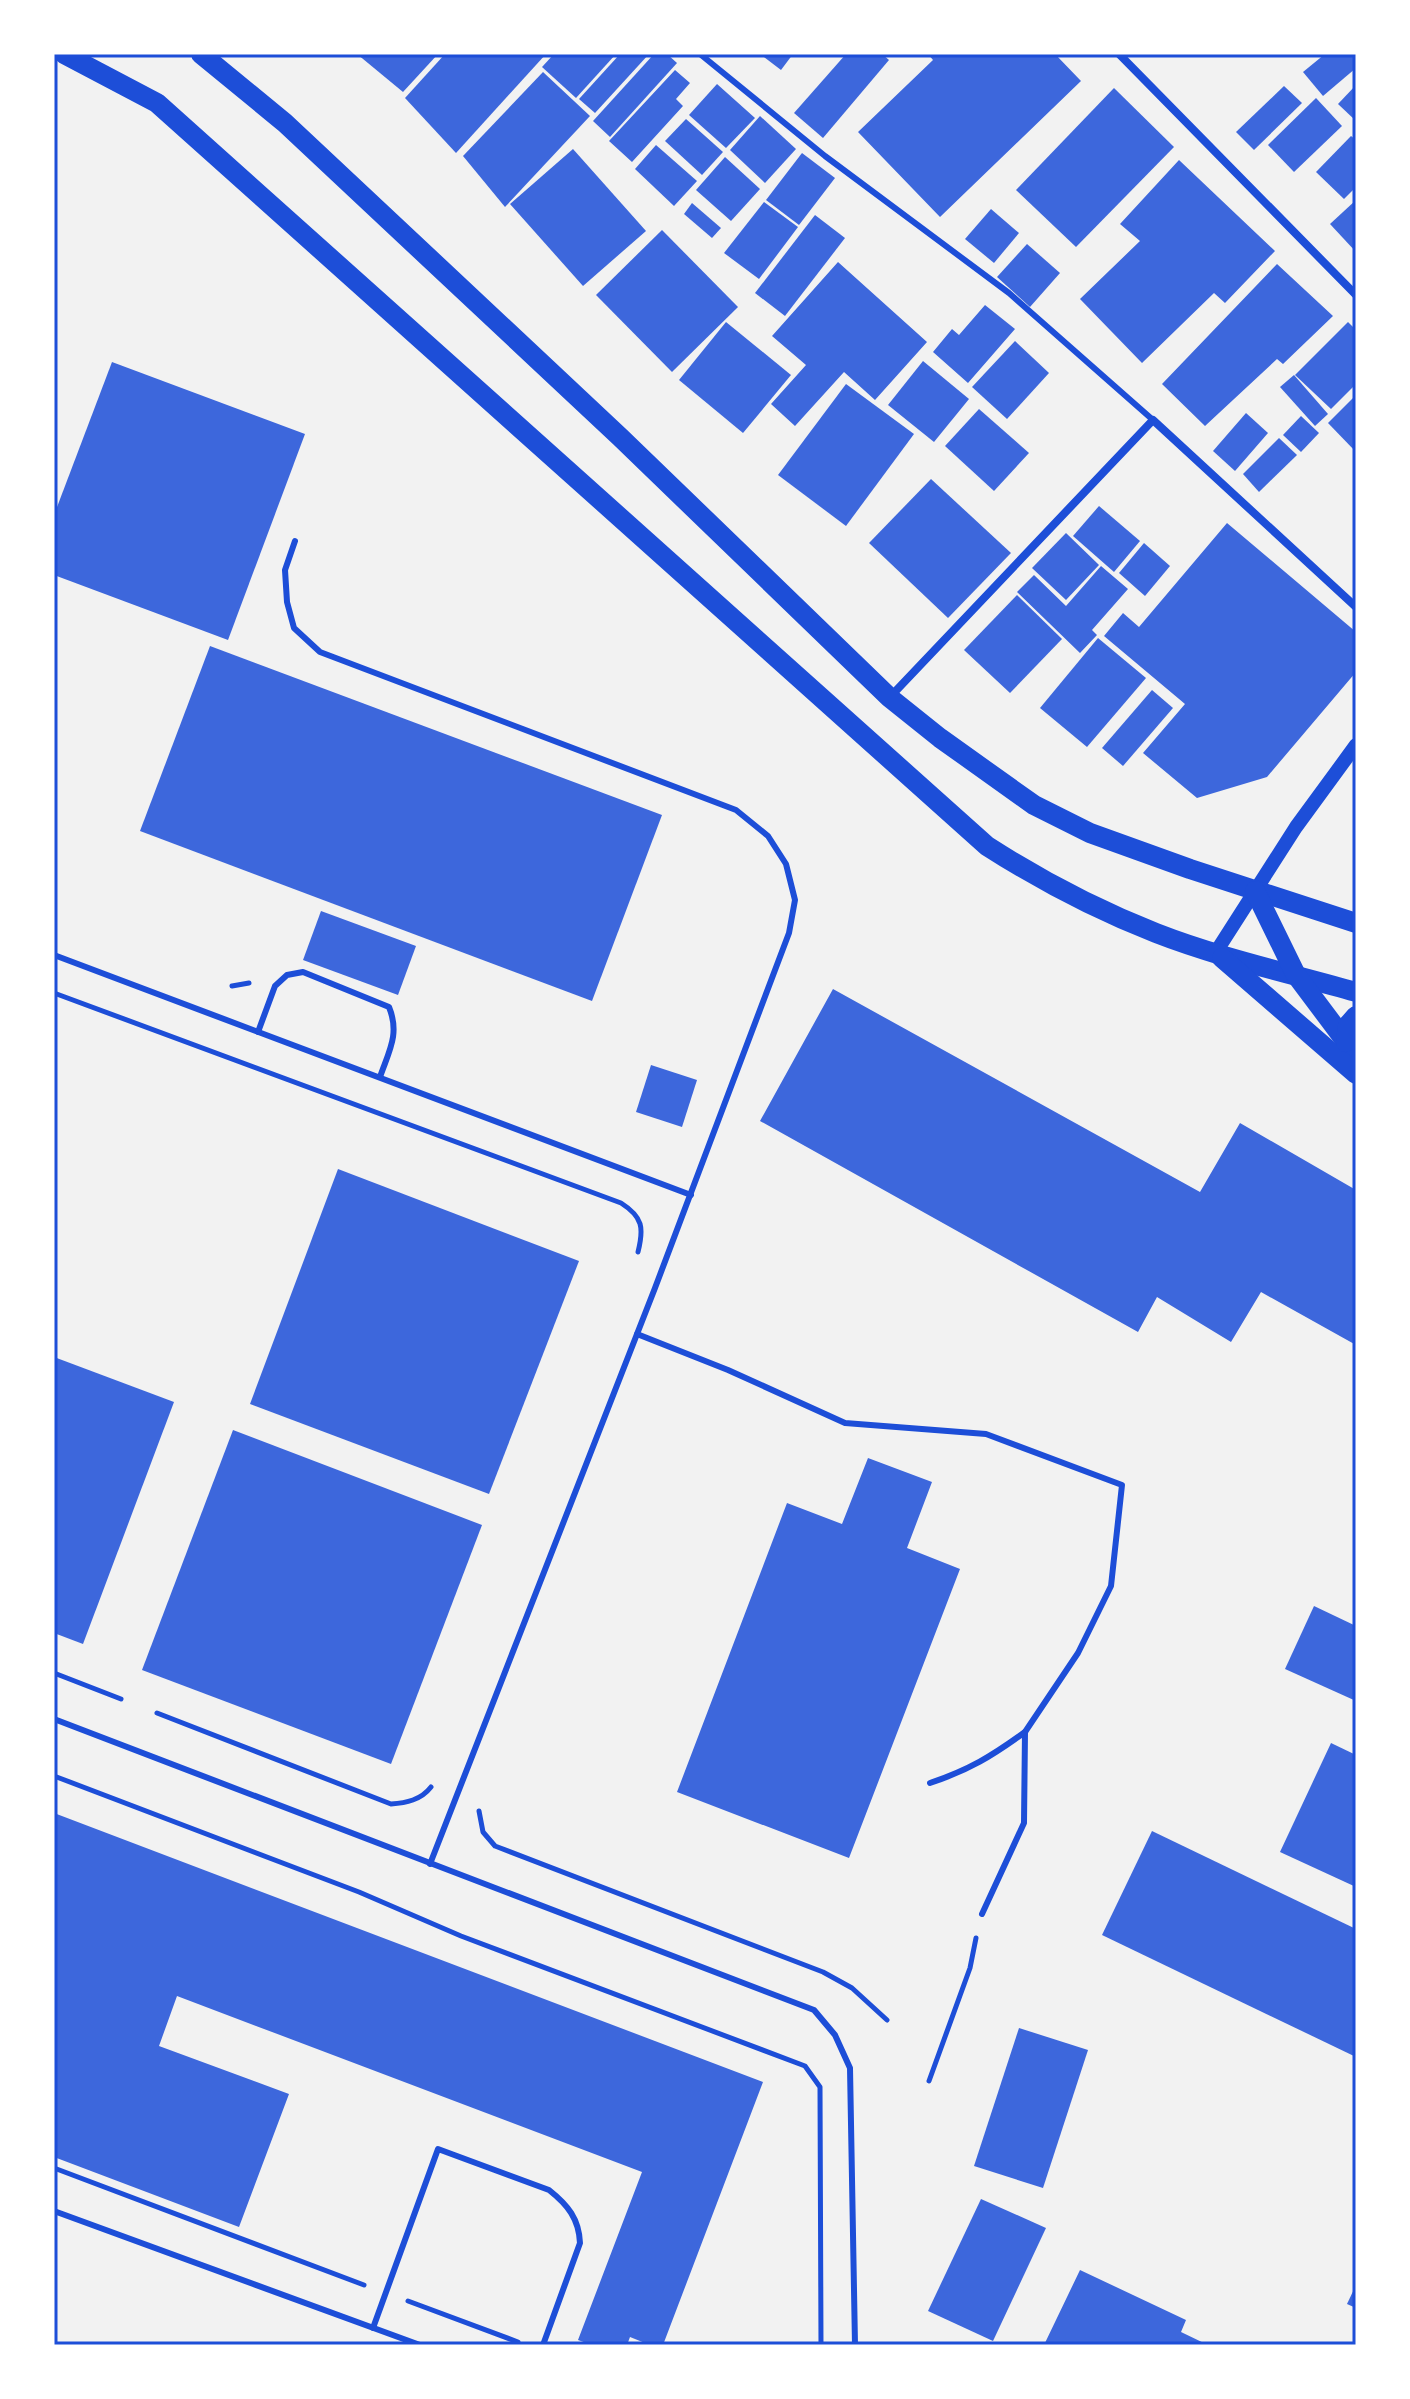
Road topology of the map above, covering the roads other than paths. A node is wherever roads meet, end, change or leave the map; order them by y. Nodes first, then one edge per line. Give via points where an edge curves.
1 (64, 54) edge
2 (201, 54) edge
3 (700, 54) edge
4 (1119, 54) edge
5 (1356, 295) edge
6 (1153, 420) junction
7 (295, 541) dead end
8 (1356, 607) edge
9 (890, 698) junction
10 (1356, 745) edge
11 (1255, 891) junction
12 (1356, 923) edge
13 (1216, 952) junction
14 (54, 955) edge
15 (1296, 975) junction
16 (1356, 992) edge
17 (1356, 1016) edge
18 (258, 1032) junction
19 (1351, 1049) edge
20 (1356, 1074) edge
21 (380, 1077) junction
22 (691, 1195) junction
23 (637, 1334) junction
24 (54, 1719) edge
25 (1025, 1732) junction
26 (930, 1783) dead end
27 (430, 1864) junction
28 (982, 1914) road end
29 (54, 2211) edge
30 (373, 2328) junction
31 (420, 2345) edge
32 (543, 2345) edge
33 (855, 2345) edge

1 - 13 main road via 157,103 987,846 1104,910
2 - 9 main road via 309,145
3 - 6 lane via 825,156 1009,293
4 - 5 street
6 - 8 street
6 - 9 street
7 - 22 lane via 285,570 287,602 294,628 320,652 736,810 768,836 786,864 795,900 789,933
9 - 11 main road via 1034,805 1090,833
10 - 11 street
11 - 12 main road
11 - 13 street
11 - 15 main road
13 - 15 main road
13 - 20 main road
14 - 18 lane
15 - 16 main road
15 - 19 main road
17 - 19 main road via 1348,1025
18 - 21 lane
18 - 21 lane via 275,986 287,975 303,972 389,1007 395,1035
21 - 22 lane
22 - 23 lane
23 - 25 lane via 845,1423 986,1434 1122,1485 1111,1586 1078,1653
23 - 27 lane
24 - 27 lane
25 - 26 lane via 992,1756
25 - 28 lane via 1024,1823
27 - 33 lane via 814,2010 835,2035 850,2068
29 - 30 lane
30 - 31 lane
30 - 32 lane via 438,2149 549,2190 573,2214 580,2243

